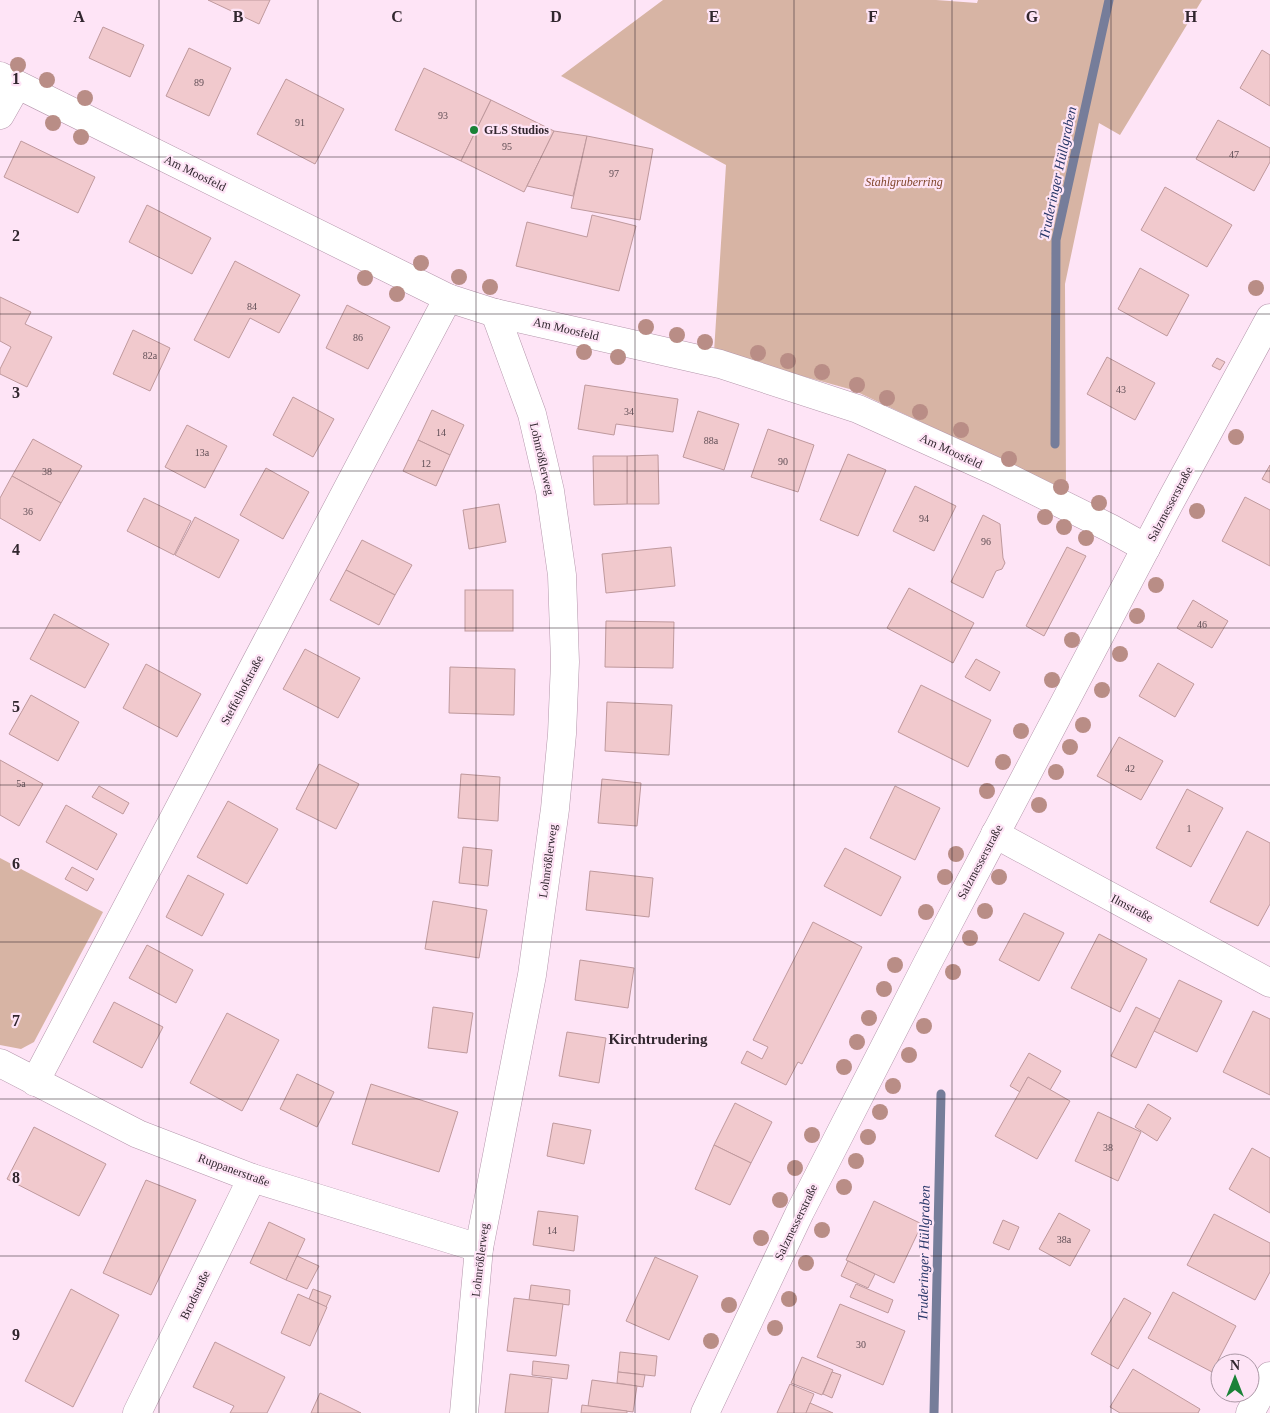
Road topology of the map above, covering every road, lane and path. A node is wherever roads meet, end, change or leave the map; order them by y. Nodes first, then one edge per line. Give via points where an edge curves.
1 (8, 81) edge
2 (0, 115) edge
3 (448, 298) junction
4 (495, 313) junction
5 (1270, 318) edge
6 (1146, 548) junction
7 (994, 834) junction
8 (1270, 983) edge
9 (0, 1063) edge
10 (35, 1082) junction
11 (252, 1178) junction
12 (480, 1248) junction
13 (1270, 1376) edge
14 (137, 1413) edge
15 (464, 1413) edge
16 (705, 1413) edge
17 (1250, 1413) edge

1 - 2 street
1 - 3 street, Am Moosfeld
3 - 4 street, Am Moosfeld
3 - 10 street, Steffelhofstraße
4 - 6 street, Am Moosfeld via 720,364 858,409 995,471
4 - 12 street, Lohnrößlerweg via 532,414 550,491 562,575 565,662 556,809 535,956
5 - 6 street, Salzmesserstraße
6 - 7 street, Salzmesserstraße
7 - 8 street, Ilmstraße
7 - 16 street, Salzmesserstraße via 800,1212
9 - 10 street, Ruppanerstraße
10 - 11 street, Ruppanerstraße via 138,1134
11 - 12 street, Ruppanerstraße
11 - 14 street, Brodstraße
12 - 15 street, Lohnrößlerweg
13 - 17 street

